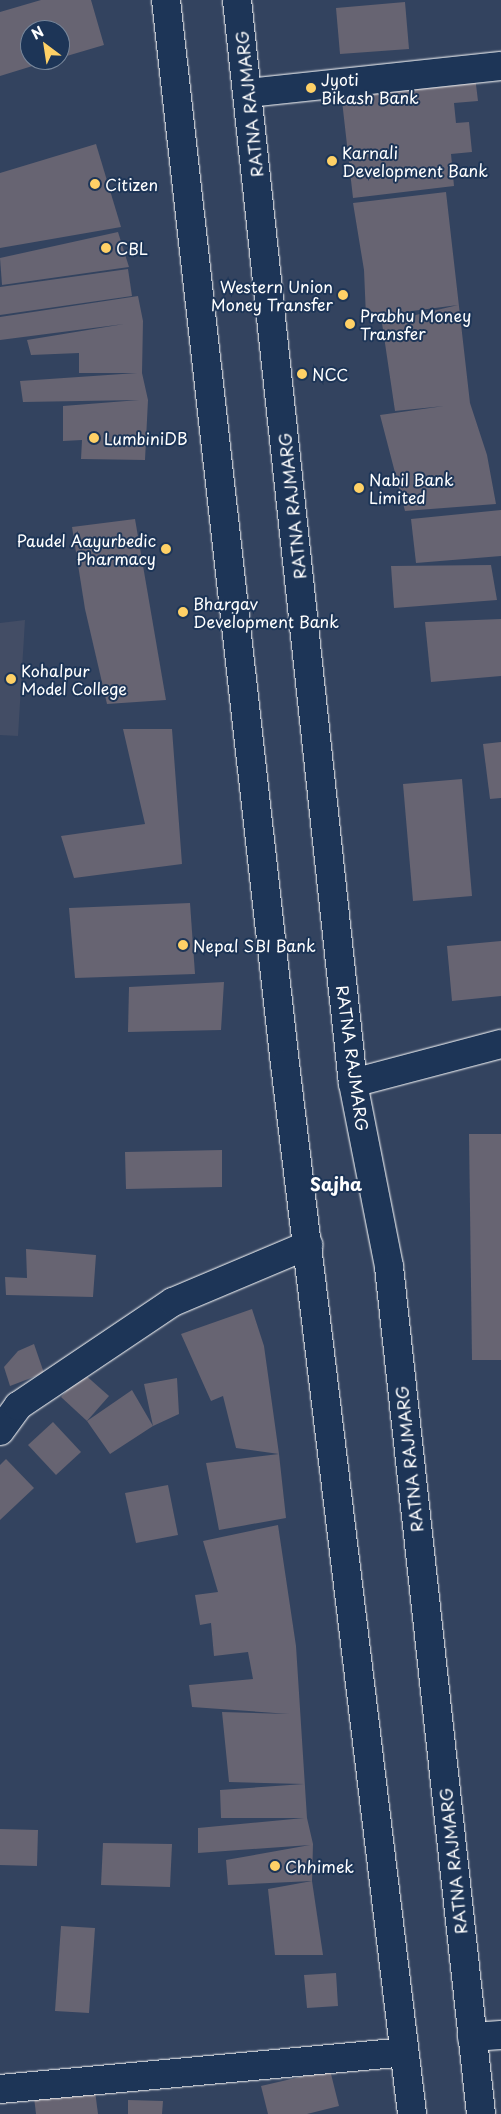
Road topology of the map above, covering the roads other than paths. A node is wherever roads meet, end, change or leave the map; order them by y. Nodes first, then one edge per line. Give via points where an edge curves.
1 (166, 0) edge
2 (237, 0) edge
3 (501, 66) edge
4 (248, 92) junction
5 (501, 1044) edge
6 (353, 1083) junction
7 (308, 1245) junction
8 (3, 1422) edge
9 (501, 2035) edge
10 (472, 2037) junction
11 (403, 2052) junction
12 (0, 2089) edge
13 (412, 2114) edge
14 (481, 2114) edge

1 - 7 main road
2 - 4 main road, RATNA RAJMARG
3 - 4 main road
4 - 6 main road, RATNA RAJMARG
5 - 6 main road
6 - 10 main road, RATNA RAJMARG via 389,1267
7 - 8 main road via 172,1302 18,1406
7 - 11 main road
9 - 10 main road
10 - 14 main road, RATNA RAJMARG
11 - 12 main road
11 - 13 main road

